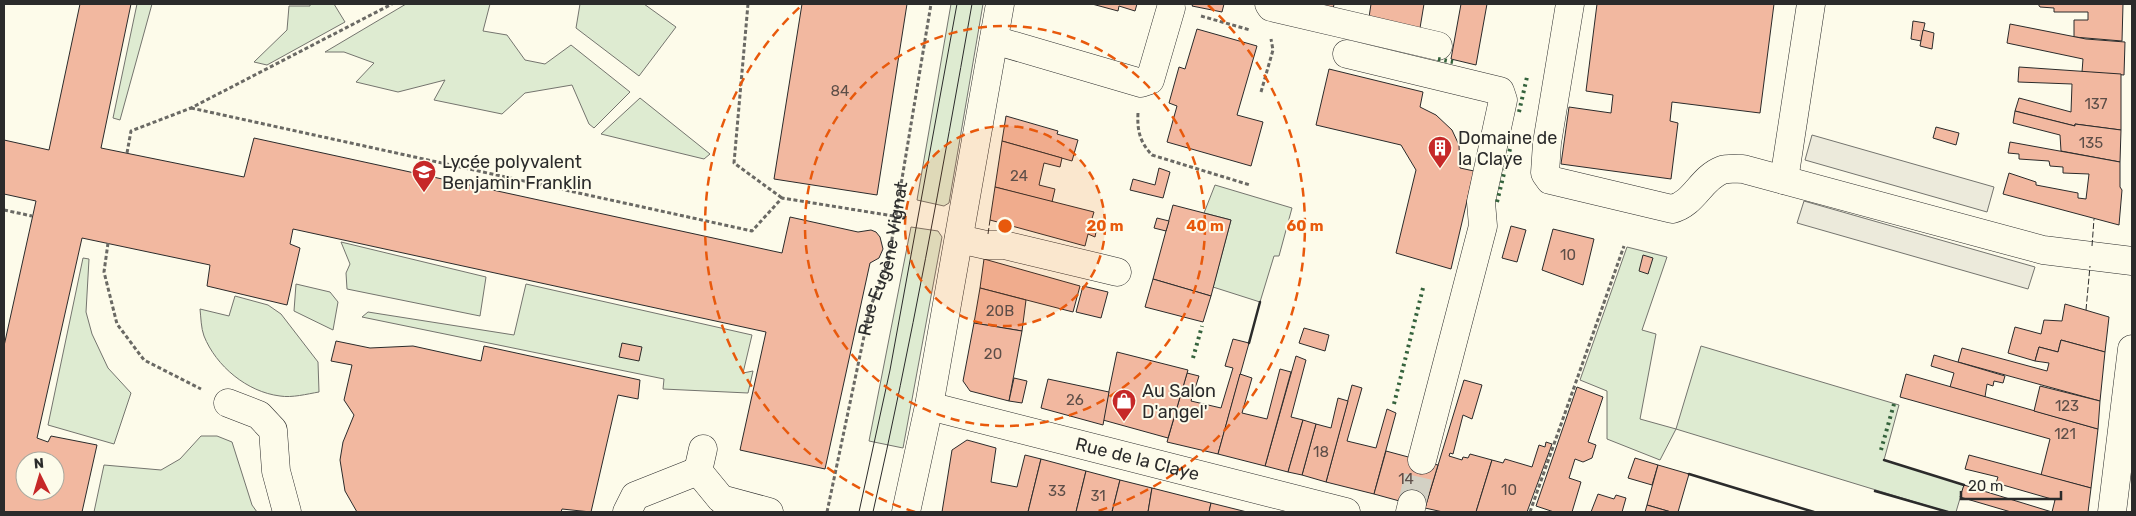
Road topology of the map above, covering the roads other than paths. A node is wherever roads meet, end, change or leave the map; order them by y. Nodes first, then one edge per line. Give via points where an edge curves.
1 (1000, 4) edge
2 (1268, 4) edge
3 (1570, 4) edge
4 (1811, 4) edge
5 (1171, 8) road end
6 (994, 40) junction
7 (1438, 46) dead end
8 (1347, 54) dead end
9 (1784, 180) junction
10 (959, 239) junction
11 (2132, 261) edge
12 (1117, 272) dead end
13 (2132, 349) edge
14 (228, 403) road end
15 (930, 406) junction
16 (1422, 460) tunnel mouth
17 (2125, 479) edge
18 (287, 512) edge
19 (627, 512) edge
20 (769, 512) edge
21 (906, 512) edge
22 (1346, 512) edge
23 (2112, 512) edge

1 - 6 street
2 - 7 street
3 - 9 street via 1546,143 1545,173 1550,180 1672,209 1680,207 1707,179 1723,170 1742,169
4 - 9 street
5 - 6 street via 1150,80 1142,83
6 - 10 street
8 - 16 street via 1500,91 1503,100 1481,202 1483,226
9 - 11 street via 2043,250
10 - 12 street via 1004,245
10 - 15 street
13 - 17 street
14 - 18 street via 259,415 273,430 276,471
15 - 21 street
15 - 22 street, Rue de la Claye
17 - 23 street
19 - 20 street via 635,496 700,460 721,500

